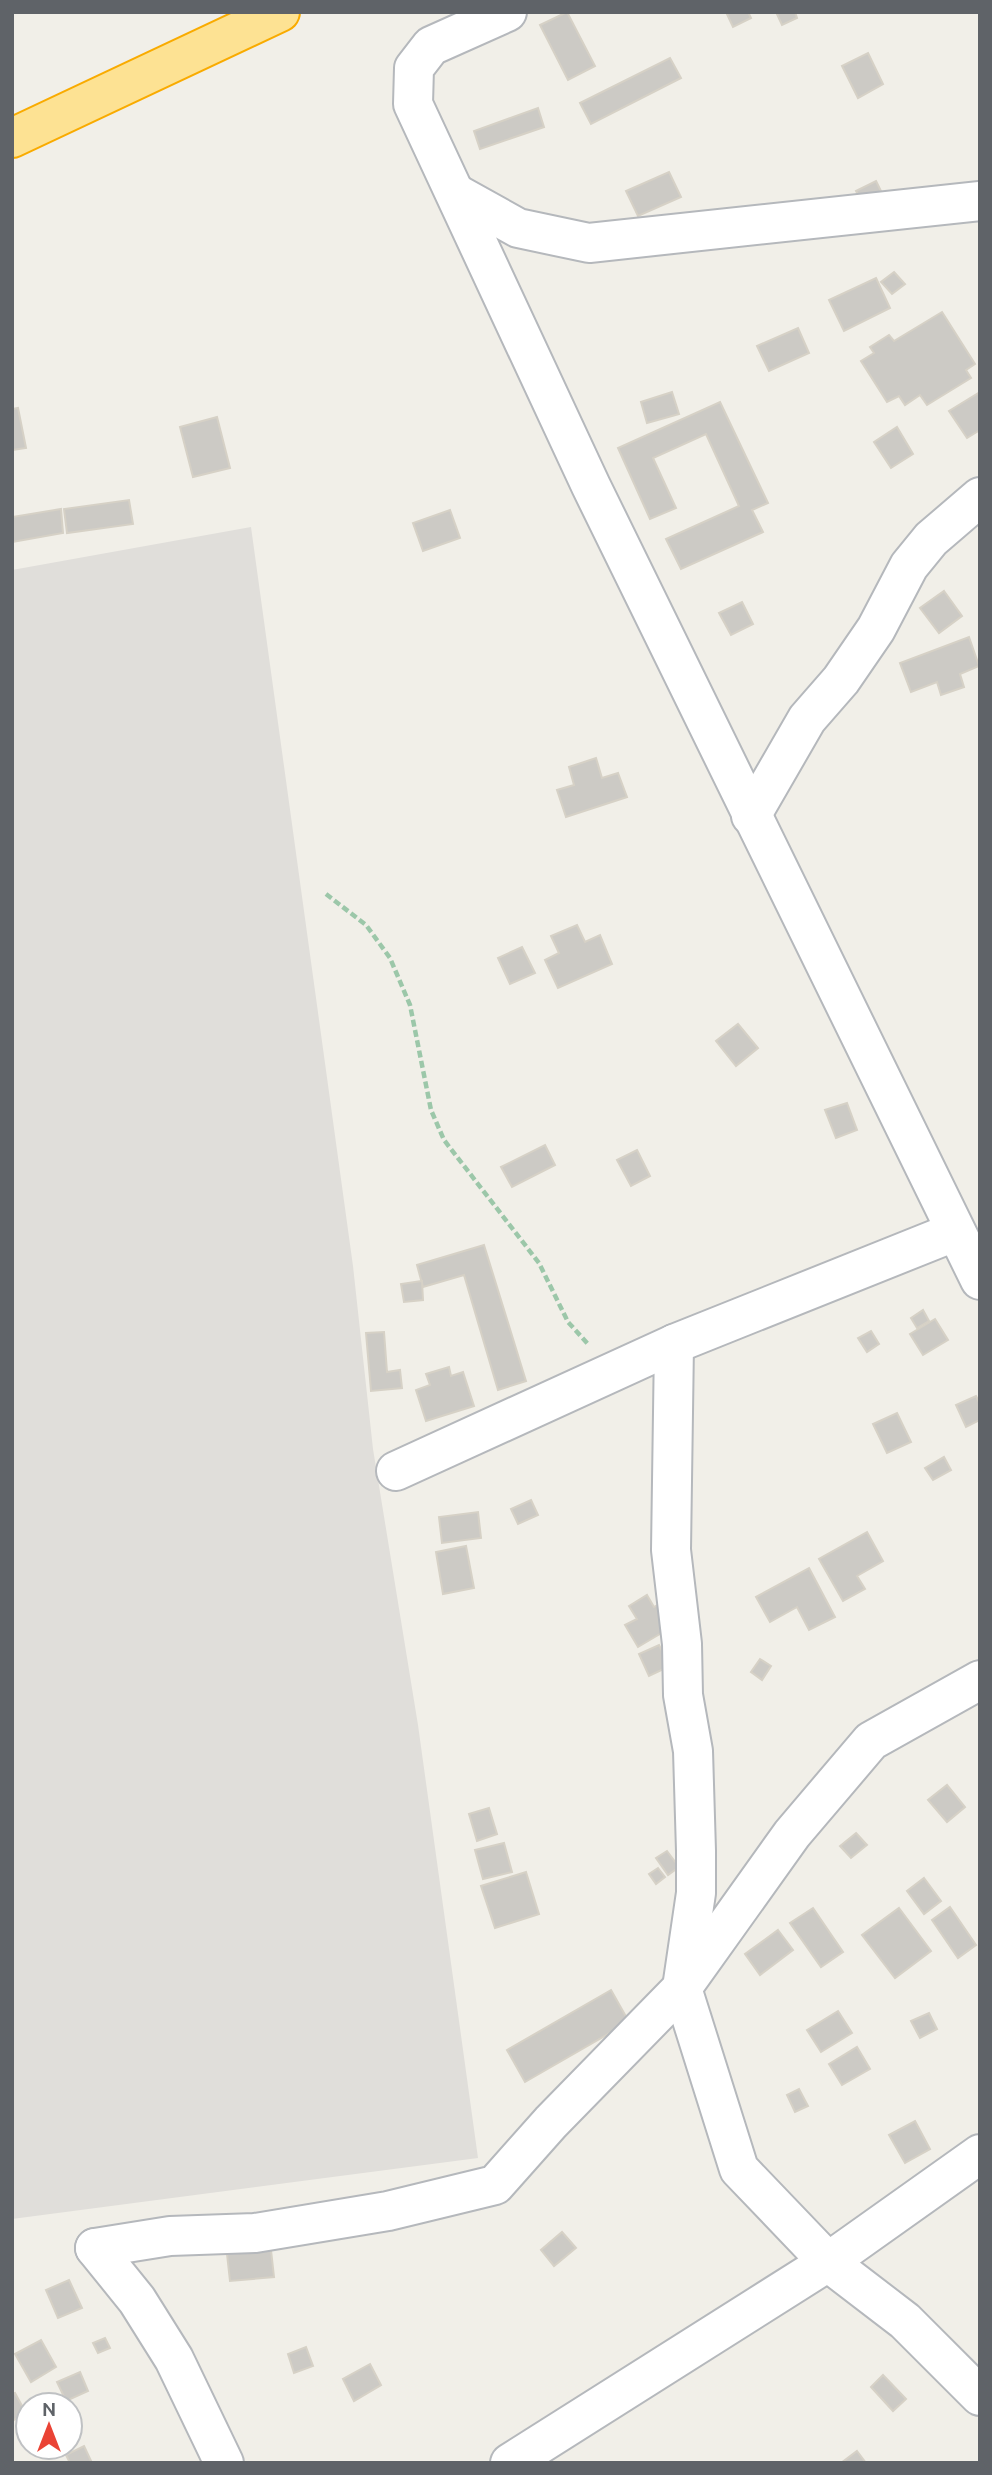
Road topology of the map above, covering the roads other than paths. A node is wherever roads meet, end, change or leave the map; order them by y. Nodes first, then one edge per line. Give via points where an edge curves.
1 (281, 12) edge
2 (507, 12) edge
3 (12, 138) edge
4 (457, 194) junction
5 (980, 201) edge
6 (980, 497) edge
7 (751, 816) junction
8 (954, 1232) junction
9 (980, 1280) edge
10 (674, 1345) junction
11 (396, 1471) dead end
12 (980, 1680) edge
13 (682, 1988) junction
14 (980, 2154) edge
15 (828, 2262) junction
16 (980, 2396) edge
17 (225, 2463) edge
18 (510, 2463) edge

1 - 3 highway
2 - 4 street via 431,46 414,68 413,104
4 - 5 street via 518,228 589,243
4 - 7 street via 591,486
6 - 7 street via 930,539 909,566 876,629 807,719
7 - 8 street
8 - 9 street
8 - 10 street
10 - 11 street
10 - 13 street via 671,1550 683,1695 693,1751 696,1851 696,1893
12 - 13 street via 871,1741 792,1834
13 - 15 street via 738,2169
13 - 17 street via 495,2185 388,2211 255,2233 170,2236 95,2248 137,2300 174,2359
14 - 15 street
15 - 16 street via 905,2321
15 - 18 street

